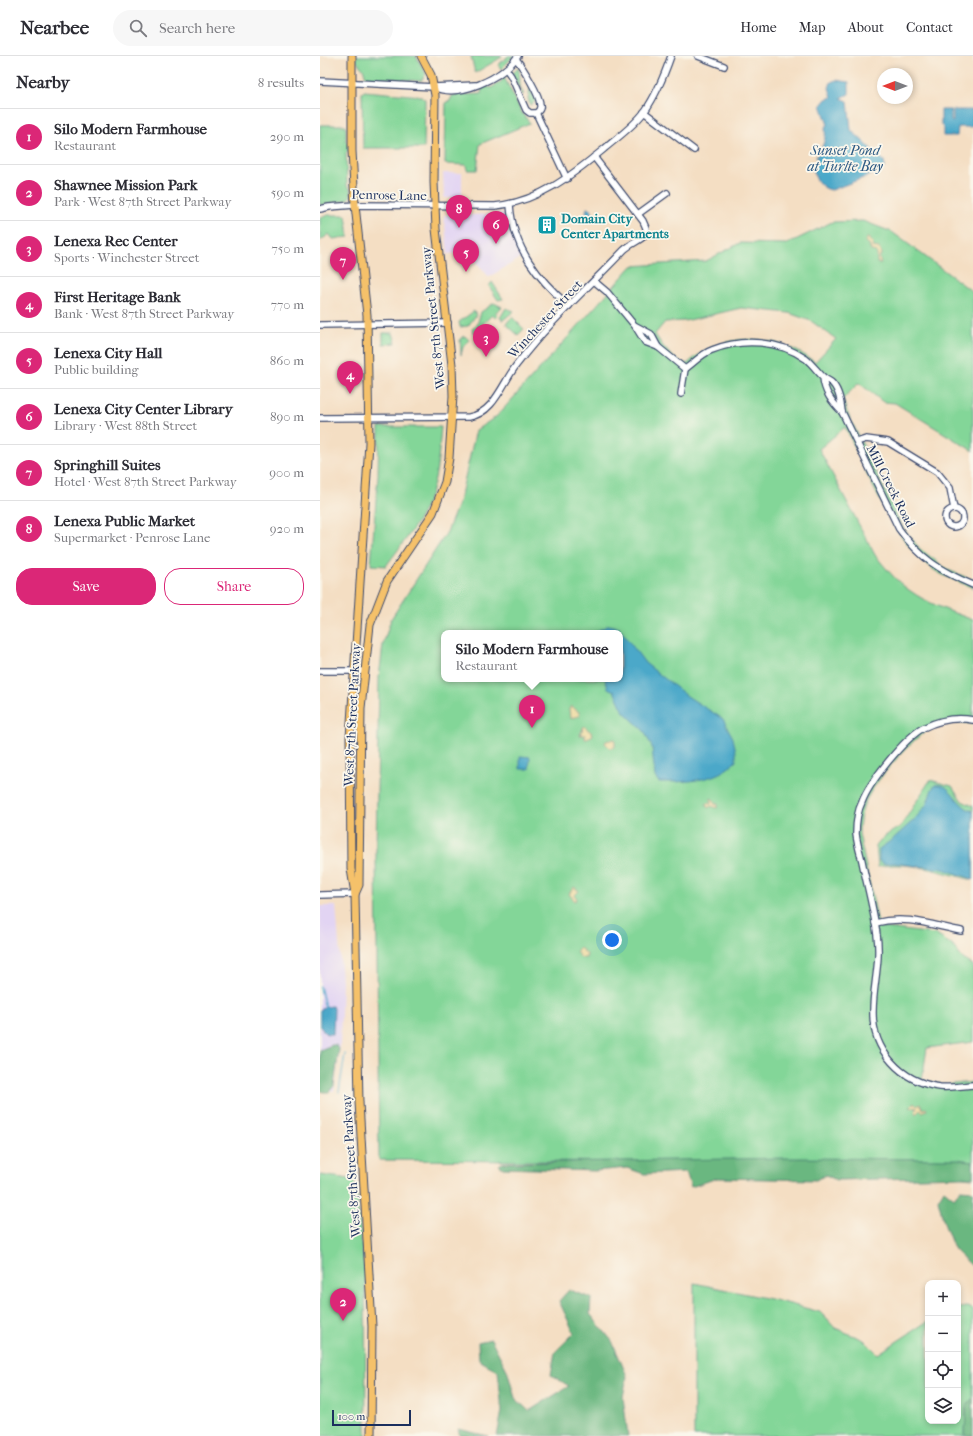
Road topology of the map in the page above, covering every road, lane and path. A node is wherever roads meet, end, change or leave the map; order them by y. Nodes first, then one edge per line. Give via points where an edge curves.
1 (352, 56) edge
2 (421, 56) edge
3 (671, 56) edge
4 (698, 56) edge
5 (517, 57) edge
6 (724, 66) dead end
7 (506, 69) junction
8 (320, 81) edge
9 (351, 82) junction
10 (434, 87) junction
11 (644, 112) junction
12 (536, 113) junction
13 (694, 150) dead end
14 (594, 157) junction
15 (567, 179) junction
16 (667, 193) dead end
17 (510, 204) junction
18 (355, 205) junction
19 (435, 207) junction
20 (320, 209) edge
21 (638, 214) junction
22 (594, 281) junction
23 (570, 306) junction
24 (367, 323) junction
25 (448, 323) junction
26 (320, 324) edge
27 (636, 326) junction
28 (658, 347) junction
29 (684, 369) junction
30 (824, 377) junction
31 (681, 394) dead end
32 (842, 412) junction
33 (369, 417) junction
34 (452, 417) junction
35 (320, 418) edge
36 (857, 442) junction
37 (954, 509) dead end
38 (973, 585) edge
39 (320, 671) edge
40 (354, 671) junction
41 (364, 671) junction
42 (973, 720) edge
43 (355, 894) junction
44 (320, 895) edge
45 (875, 923) junction
46 (961, 931) dead end
47 (973, 1085) edge
48 (371, 1436) edge

1 - 9 main road, West 87th Street Parkway
2 - 10 main road, West 87th Street Parkway
3 - 11 street, Penrose Lane via 663,80
4 - 6 street
5 - 7 street
5 - 12 street via 540,103 539,111
7 - 10 street via 495,77 475,85
7 - 12 street via 526,110
8 - 9 street
9 - 10 street
9 - 18 main road, West 87th Street Parkway
10 - 19 main road, West 87th Street Parkway
11 - 13 street
11 - 14 street, Penrose Lane
12 - 15 street
14 - 15 street, Penrose Lane
14 - 21 street
15 - 17 street, Penrose Lane via 541,193
16 - 21 street
17 - 19 street, Penrose Lane
17 - 23 street via 512,222 523,252 536,273
18 - 19 street, Penrose Lane
18 - 20 street, Penrose Lane
18 - 24 main road, West 87th Street Parkway
19 - 25 main road, West 87th Street Parkway
21 - 22 street, Winchester Street via 646,228 646,234 627,247
22 - 23 street, Winchester Street
22 - 27 street
23 - 34 street, Winchester Street via 517,363 498,395 484,411 476,416
24 - 25 street
24 - 26 street
24 - 33 main road, West 87th Street Parkway
25 - 34 main road, West 87th Street Parkway via 452,365
27 - 28 street via 651,334
27 - 28 street via 645,342
28 - 29 street
29 - 30 street, Mill Creek Road via 710,350 759,342 794,352
29 - 31 street
30 - 32 street, Mill Creek Road via 831,401
30 - 32 street, Mill Creek Road via 834,386 840,398
32 - 36 street, Mill Creek Road
33 - 34 street, Winchester Street
33 - 35 street, Winchester Street
33 - 40 main road, West 87th Street Parkway
34 - 41 main road, West 87th Street Parkway via 449,458 439,500 426,525 387,581 370,625
36 - 37 street via 866,439 888,442 937,472 950,488
36 - 38 street, Mill Creek Road via 899,529 910,544 935,566
39 - 40 street
40 - 41 street
40 - 43 main road, West 87th Street Parkway via 350,744 351,868
41 - 43 main road, West 87th Street Parkway via 359,885
42 - 45 street via 952,719 938,722 908,739 861,802 856,835
43 - 44 street
43 - 48 main road, West 87th Street Parkway via 359,1102 372,1326
45 - 46 street via 907,919
45 - 47 street via 878,959 873,1021 884,1052 898,1069 923,1083 950,1088

